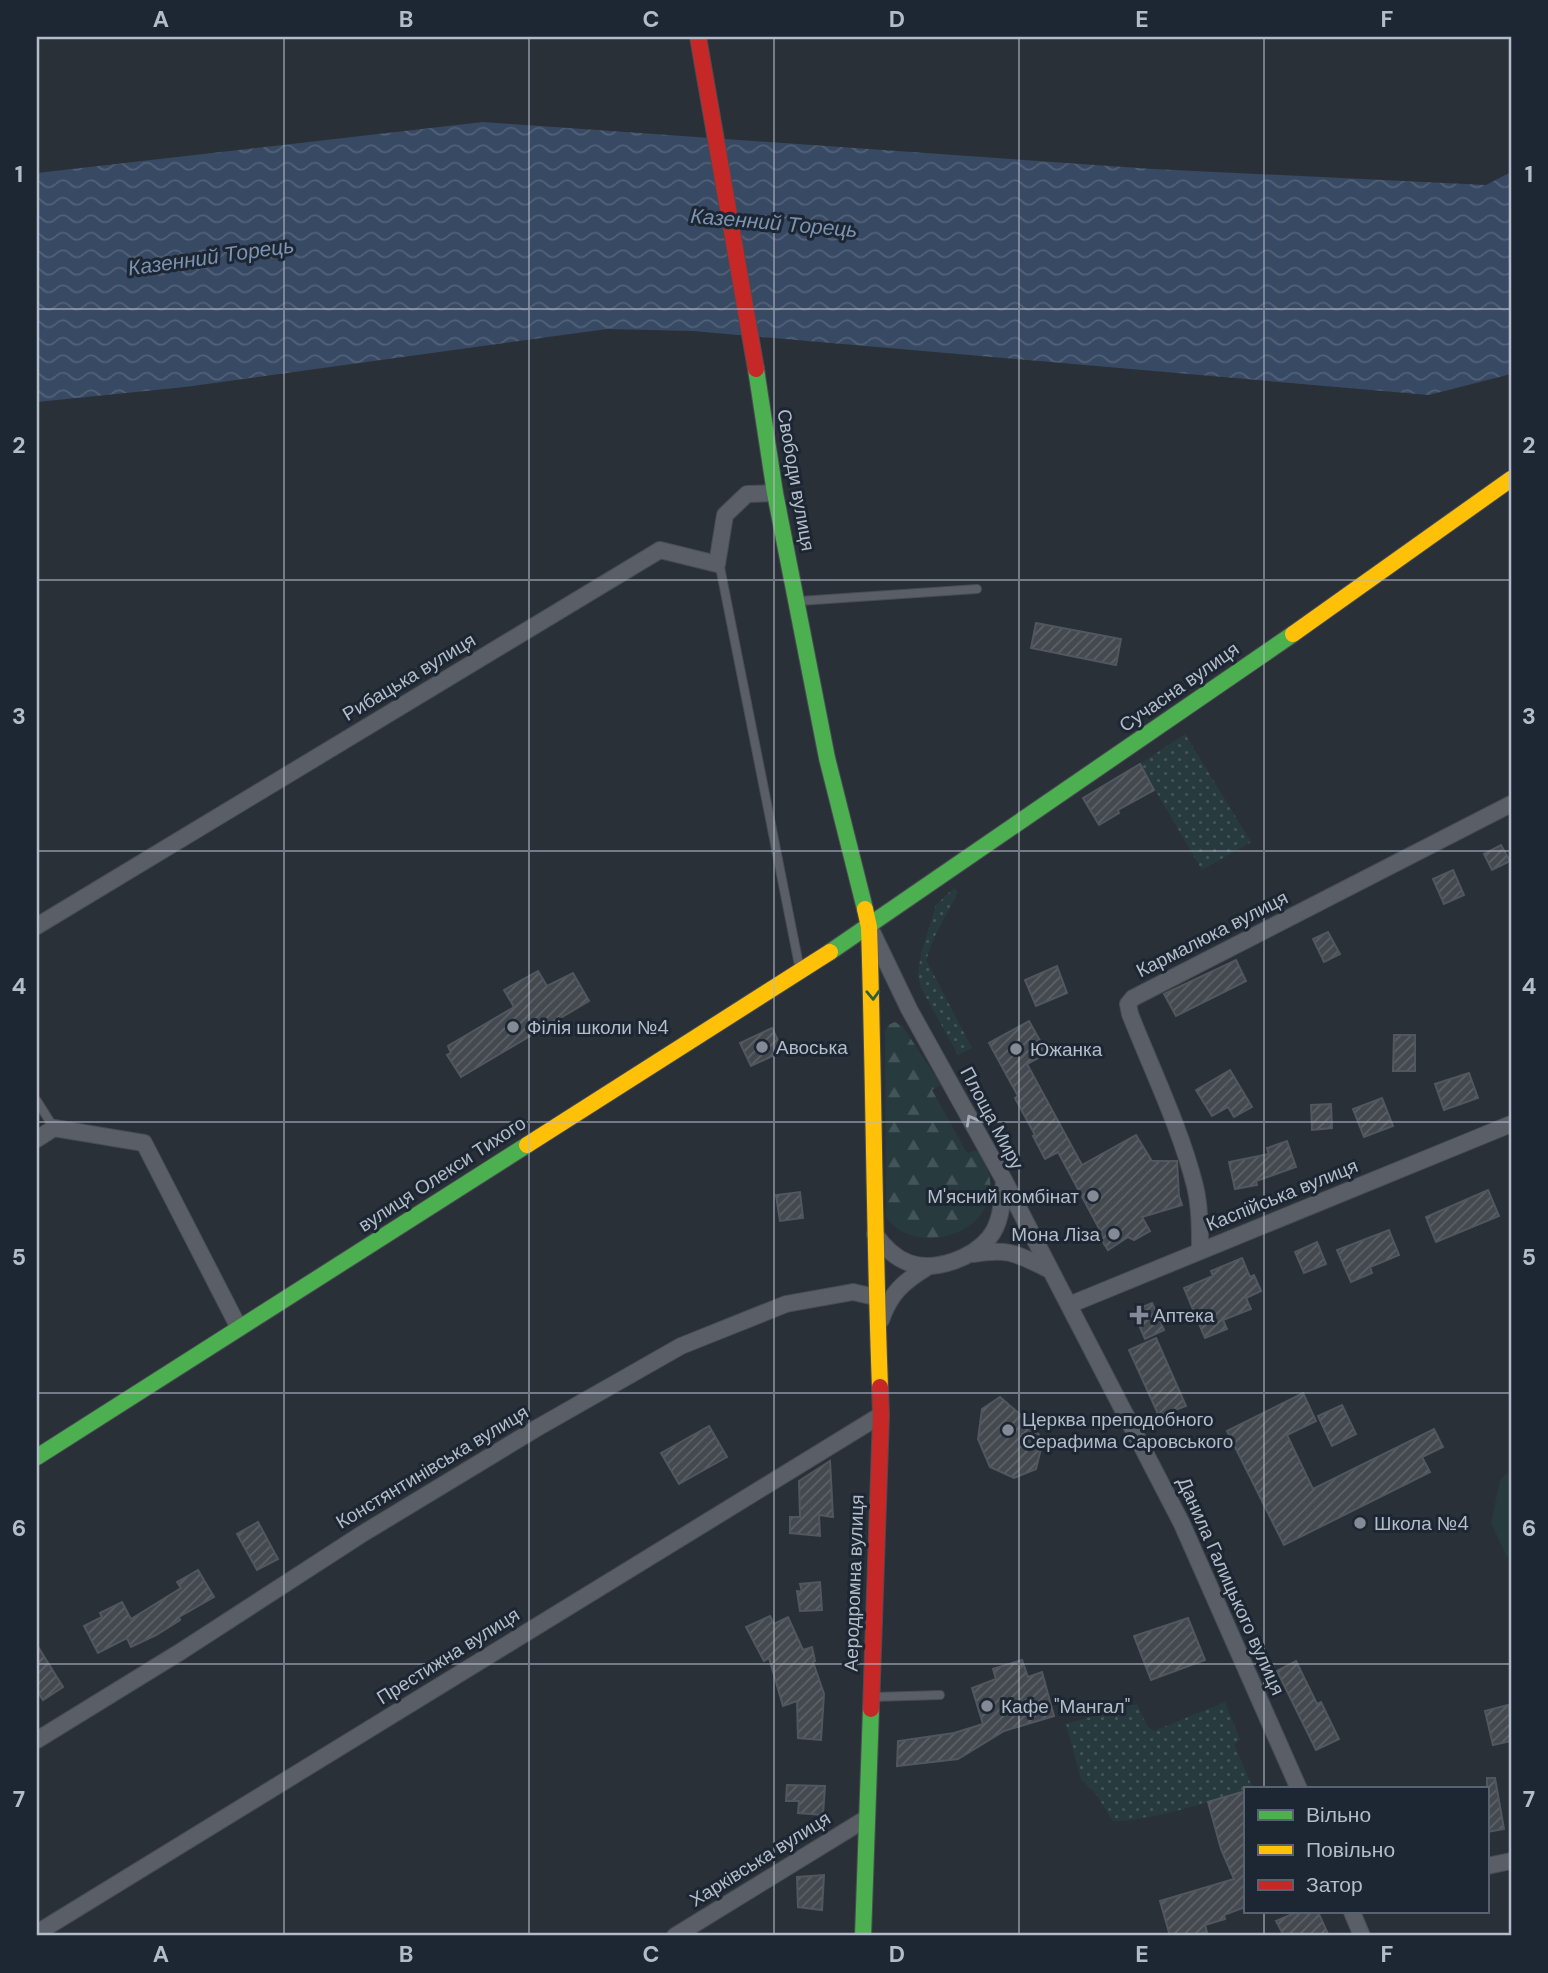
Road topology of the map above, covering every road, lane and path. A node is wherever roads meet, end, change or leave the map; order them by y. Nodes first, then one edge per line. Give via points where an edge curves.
1 (698, 37) edge
2 (1511, 479) edge
3 (775, 493) junction
4 (718, 559) junction
5 (977, 589) dead end
6 (796, 601) junction
7 (1511, 804) edge
8 (37, 926) edge
9 (869, 927) junction
10 (800, 971) junction
11 (37, 1101) edge
12 (1511, 1124) edge
13 (54, 1128) junction
14 (37, 1139) edge
15 (1004, 1180) junction
16 (874, 1232) junction
17 (1200, 1251) junction
18 (973, 1254) junction
19 (926, 1268) junction
20 (1051, 1270) junction
21 (875, 1297) junction
22 (1069, 1305) junction
23 (239, 1328) junction
24 (878, 1329) junction
25 (881, 1415) junction
26 (37, 1457) edge
27 (940, 1695) dead end
28 (871, 1698) junction
29 (37, 1740) edge
30 (1298, 1787) edge
31 (867, 1818) junction
32 (1511, 1861) edge
33 (1488, 1866) edge
34 (1352, 1913) edge
35 (37, 1934) edge
36 (675, 1936) edge
37 (863, 1936) edge
38 (1362, 1936) edge

1 - 3 main road, Свободи вулиця
2 - 9 main road, Сучасна вулиця
3 - 4 street via 747,494 725,515
3 - 6 main road, Свободи вулиця
4 - 8 street, Рибацька вулиця via 717,564 660,551
4 - 10 lane
5 - 6 lane
6 - 9 main road, Свободи вулиця via 827,758
7 - 17 street, Кармалюка вулиця via 1128,1004 1195,1186
9 - 10 main road, вулиця Олекси Тихого
15 -> 9 street, Площа Миру
9 -> 16 main road
10 - 23 main road, вулиця Олекси Тихого
11 - 13 lane
12 - 17 street, Каспійська вулиця
13 - 14 street
13 - 23 street via 144,1143
15 - 18 street, Площа Миру via 1001,1214 990,1236
15 - 20 street, Данила Галицького вулиця
16 - 19 street via 886,1249
16 - 21 main road, Аеродромна вулиця
17 - 22 street, Каспійська вулиця
18 - 19 street
18 - 20 street via 1012,1252
19 - 24 street via 895,1290
20 - 22 street, Данила Галицького вулиця
21 - 24 main road, Аеродромна вулиця
21 - 29 street, Констянтинівська вулиця via 853,1292 786,1304 681,1346 362,1534
22 - 30 street, Данила Галицького вулиця via 1182,1524
23 - 26 main road, вулиця Олекси Тихого
24 - 25 main road, Аеродромна вулиця
25 - 28 main road, Аеродромна вулиця
25 - 35 street, Престижна вулиця
27 - 28 lane
28 - 31 main road, Аеродромна вулиця
31 - 36 street, Харківська вулиця
31 - 37 main road, Аеродромна вулиця
32 - 33 street
34 - 38 street

